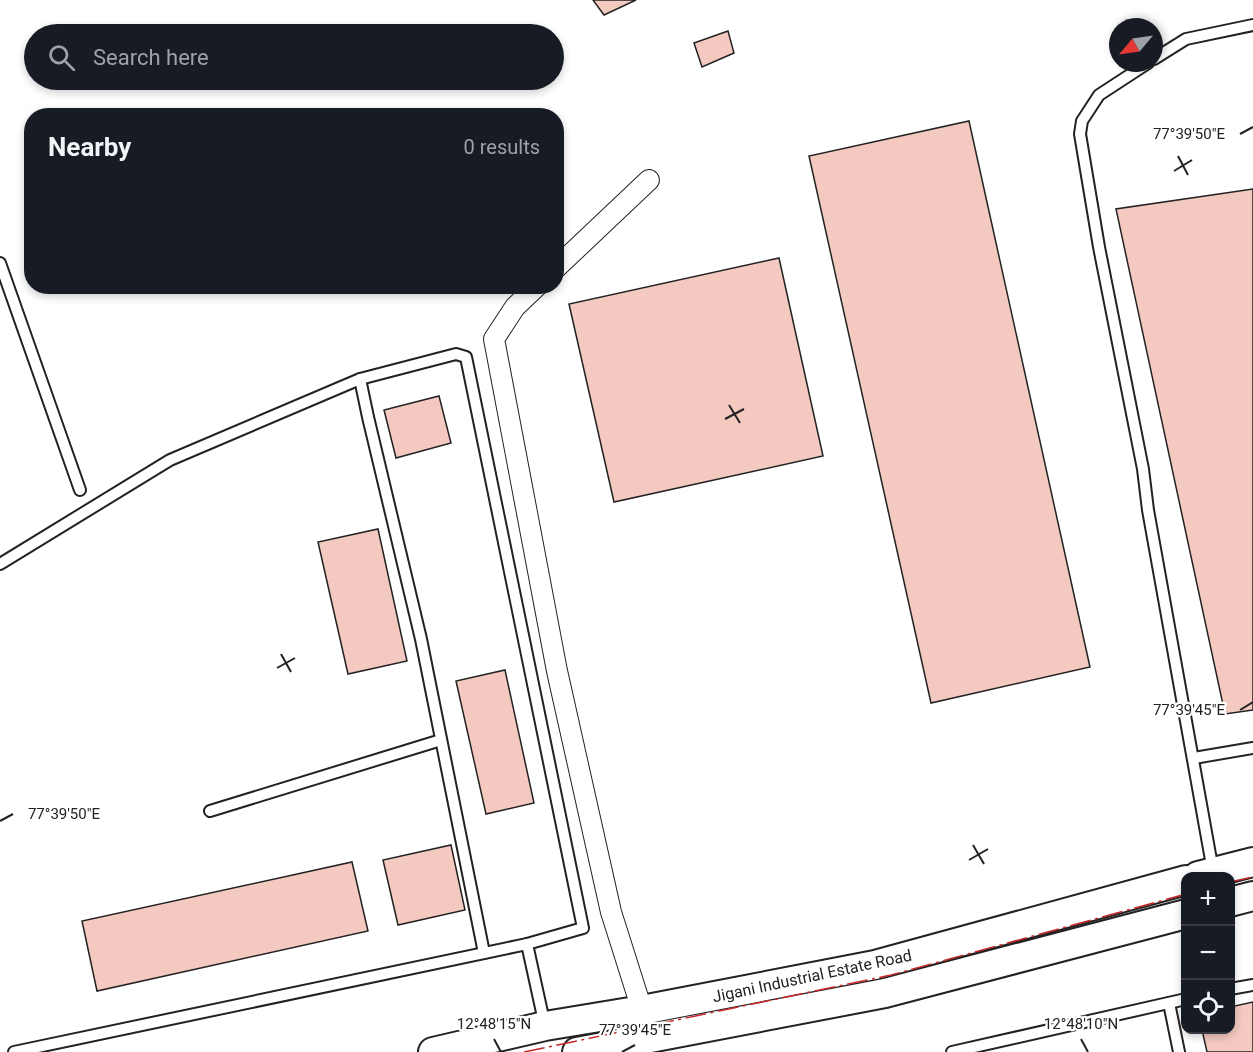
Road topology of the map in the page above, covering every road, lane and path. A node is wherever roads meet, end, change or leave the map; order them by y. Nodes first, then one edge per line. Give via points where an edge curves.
1 (1253, 25) edge
2 (1163, 53) edge
3 (1134, 72) edge
4 (649, 180) dead end
5 (564, 260) edge
6 (0, 263) edge
7 (529, 294) edge
8 (360, 379) junction
9 (80, 490) dead end
10 (0, 564) edge
11 (441, 740) junction
12 (1253, 747) edge
13 (1194, 758) junction
14 (210, 811) dead end
15 (1253, 862) edge
16 (1206, 872) edge
17 (1214, 872) edge
18 (1181, 881) edge
19 (1253, 896) edge
20 (1235, 901) edge
21 (1181, 915) edge
22 (527, 944) junction
23 (484, 953) junction
24 (1253, 984) edge
25 (1235, 988) edge
26 (1181, 1000) edge
27 (1169, 1003) junction
28 (642, 1010) junction
29 (545, 1026) junction
30 (14, 1052) edge
31 (433, 1052) edge
32 (577, 1052) edge
33 (952, 1052) edge
34 (1179, 1052) edge

1 - 2 lane via 1186,39
3 - 13 lane via 1099,95 1082,122 1080,134
4 - 5 street
6 - 9 lane
7 - 28 street via 494,339 557,671 611,912
8 - 10 lane via 170,460
8 - 11 lane
8 - 22 lane via 456,354 466,357 583,928
11 - 14 lane
11 - 23 lane
12 - 13 lane
13 - 16 lane
15 - 17 main road
18 - 28 main road, Jigani Industrial Estate Road via 875,965
19 - 20 main road
21 - 32 main road, Jigani Industrial Estate Road via 885,993
22 - 23 lane
22 - 29 lane
23 - 30 lane
24 - 25 lane
26 - 27 lane
27 - 33 lane
27 - 34 lane
28 - 29 main road, Jigani Industrial Estate Road
29 - 31 main road, Jigani Industrial Estate Road

